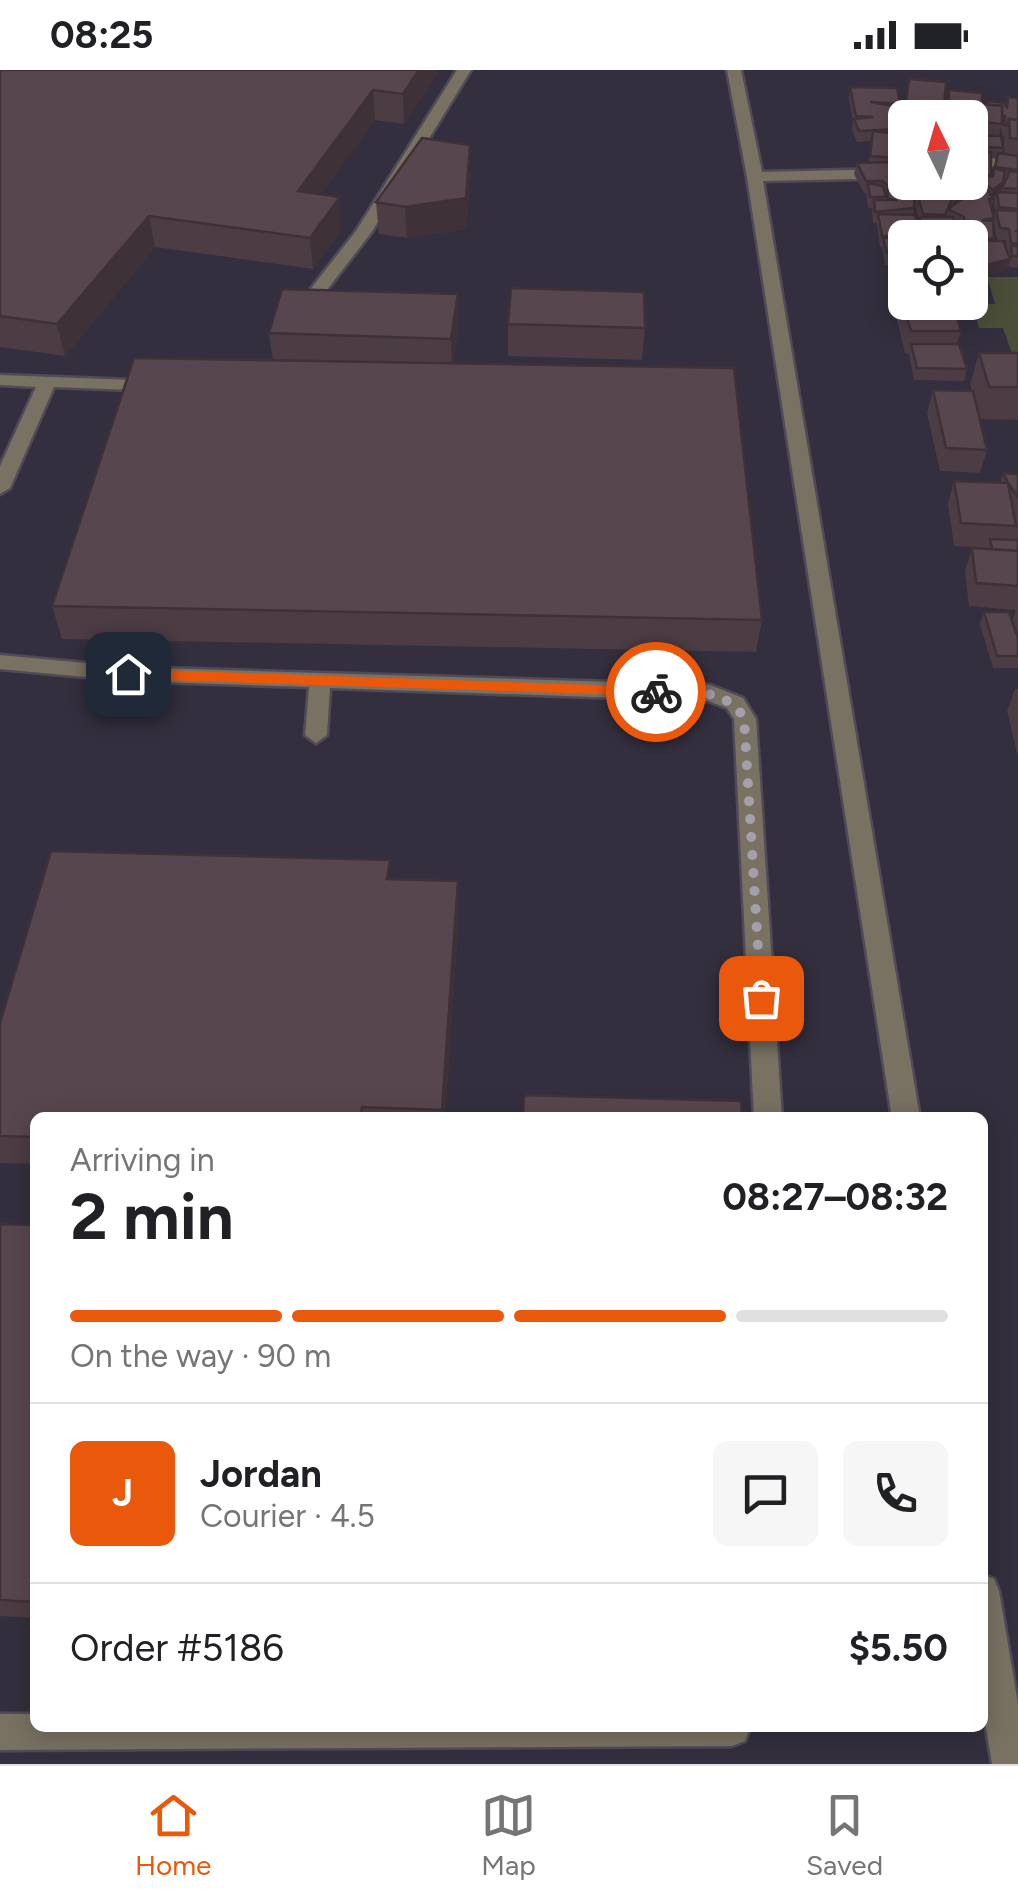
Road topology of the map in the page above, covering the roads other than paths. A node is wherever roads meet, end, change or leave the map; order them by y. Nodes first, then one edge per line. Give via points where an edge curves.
1 (464, 70) edge
2 (734, 70) edge
3 (988, 161) edge
4 (1018, 164) edge
5 (888, 173) edge
6 (755, 178) junction
7 (310, 300) edge
8 (0, 380) edge
9 (46, 384) junction
10 (184, 386) edge
11 (0, 488) edge
12 (0, 662) edge
13 (320, 681) junction
14 (316, 735) dead end
15 (768, 1112) edge
16 (905, 1112) edge
17 (988, 1628) edge
18 (0, 1732) edge
19 (30, 1732) edge
20 (1010, 1764) edge

1 - 7 street via 363,233
2 - 6 street
3 - 4 street
5 - 6 street
6 - 16 street
8 - 9 street
9 - 10 street
9 - 11 street
12 - 13 street
13 - 14 street
13 - 15 street via 710,693 735,702 744,718
17 - 20 street
18 - 19 street

